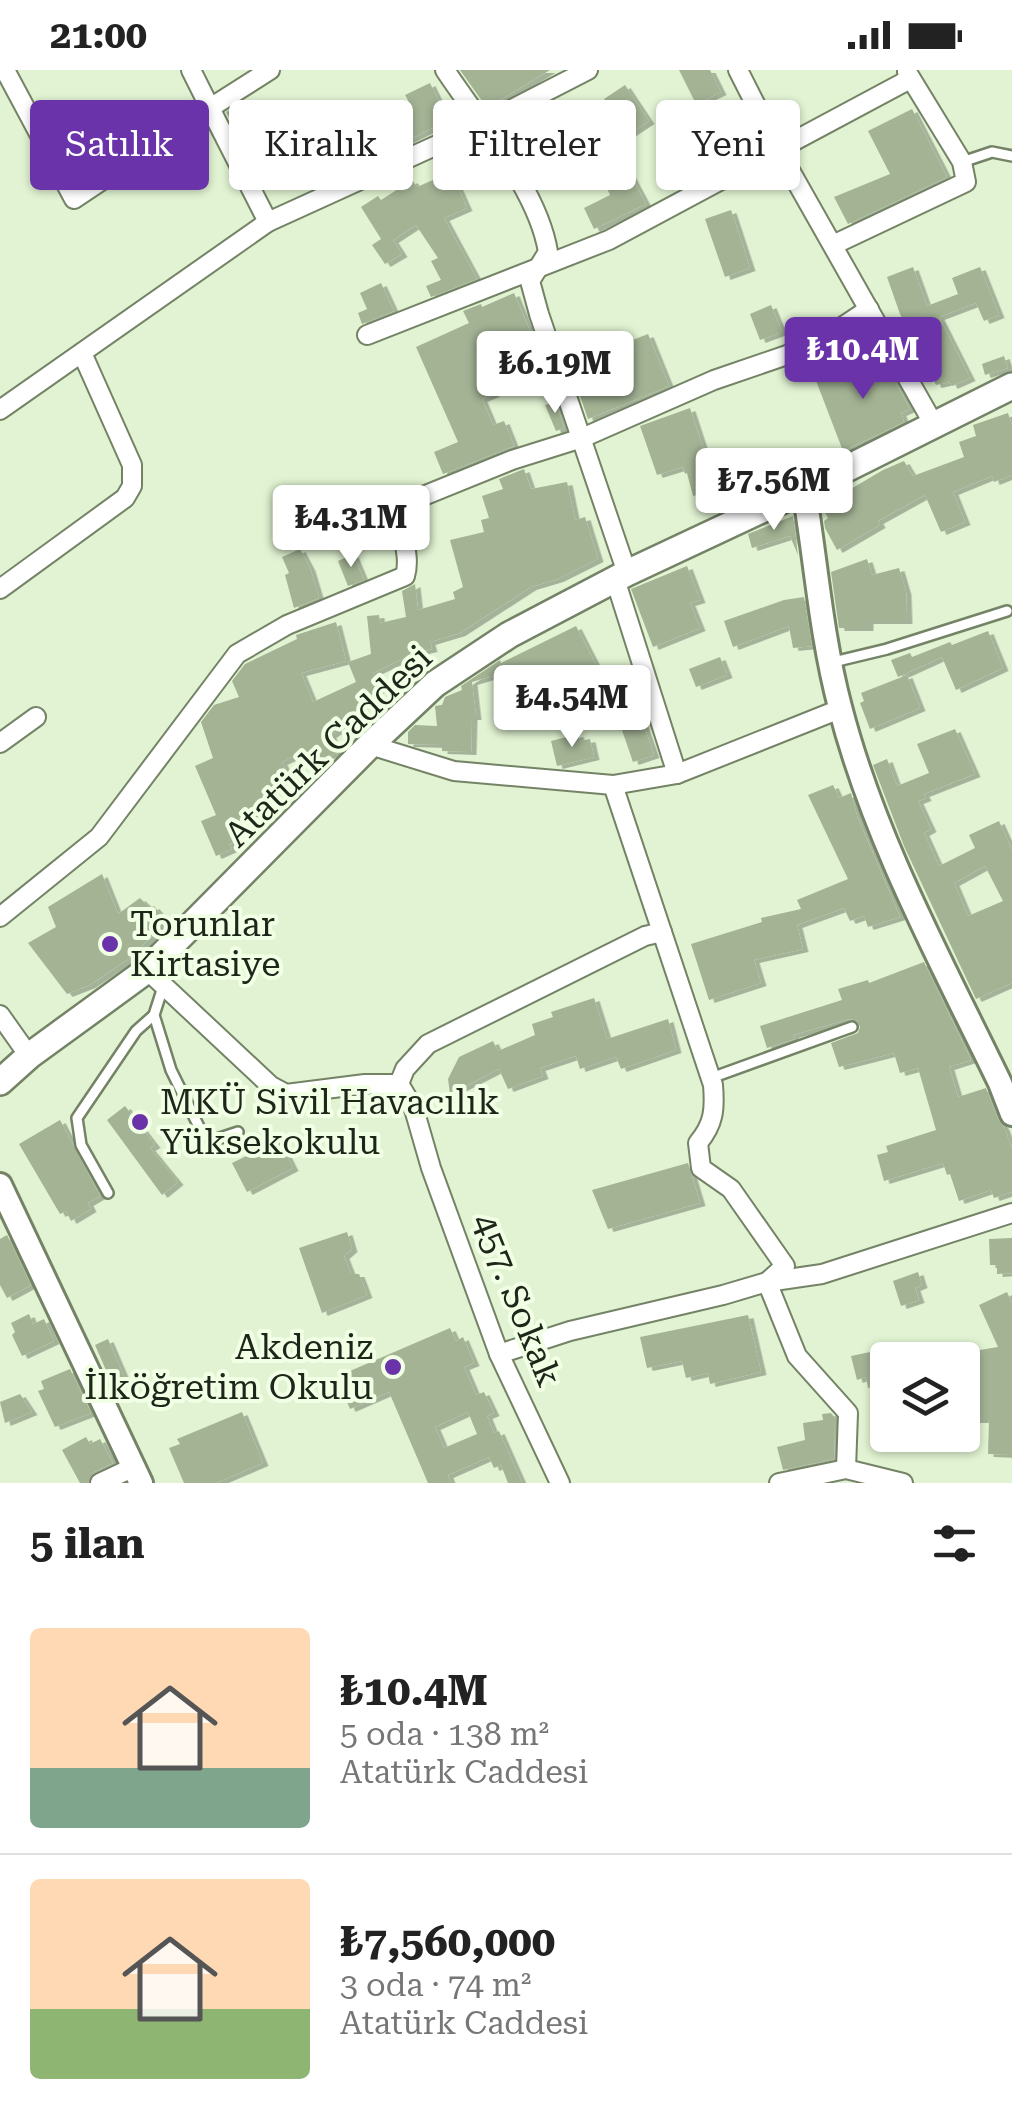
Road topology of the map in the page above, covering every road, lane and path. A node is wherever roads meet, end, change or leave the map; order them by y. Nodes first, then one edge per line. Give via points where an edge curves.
1 (5, 70) edge
2 (191, 70) edge
3 (270, 70) edge
4 (446, 70) edge
5 (588, 70) edge
6 (738, 70) edge
7 (908, 74) edge
8 (465, 100) edge
9 (529, 100) edge
10 (753, 100) edge
11 (210, 108) junction
12 (800, 138) edge
13 (433, 146) edge
14 (1012, 156) edge
15 (962, 162) junction
16 (800, 188) edge
17 (523, 190) edge
18 (705, 190) edge
19 (268, 222) junction
20 (832, 245) junction
21 (539, 266) junction
22 (869, 308) junction
23 (367, 335) dead end
24 (82, 353) junction
25 (1012, 386) edge
26 (0, 410) edge
27 (932, 423) junction
28 (582, 438) junction
29 (804, 490) junction
30 (621, 576) junction
31 (0, 590) edge
32 (1006, 611) dead end
33 (830, 662) junction
34 (840, 709) junction
35 (36, 717) dead end
36 (0, 743) edge
37 (370, 745) junction
38 (677, 774) junction
39 (613, 785) junction
40 (0, 917) edge
41 (662, 932) junction
42 (156, 977) junction
43 (0, 1015) edge
44 (154, 1015) junction
45 (852, 1028) dead end
46 (29, 1056) junction
47 (710, 1078) junction
48 (0, 1082) edge
49 (400, 1084) junction
50 (1012, 1114) edge
51 (238, 1132) dead end
52 (0, 1185) edge
53 (108, 1193) dead end
54 (1012, 1213) edge
55 (8, 1217) edge
56 (767, 1282) junction
57 (499, 1354) junction
58 (138, 1475) edge
59 (847, 1476) edge
60 (100, 1483) edge
61 (560, 1483) edge
62 (778, 1483) edge
63 (904, 1483) edge

1 - 11 street via 74,199
2 - 11 street
3 - 11 street
4 - 8 street
5 - 9 street
6 - 10 street
7 - 12 street
7 - 15 street
11 - 19 street
13 - 19 street
14 - 15 lane via 992,152
15 - 20 street via 966,182
16 - 20 street
17 - 21 street via 545,236 548,252
18 - 21 street via 609,240
19 - 24 street
20 - 22 street
21 - 23 street
21 - 28 street via 530,281
22 - 27 street
22 - 28 street via 788,355
24 - 26 street
24 - 31 street via 132,465 132,486
25 - 27 main road, Atatürk Caddesi
27 - 29 main road, Atatürk Caddesi
28 - 30 street
28 - 40 street via 402,505 405,576 237,654 99,837
29 - 30 main road, Atatürk Caddesi
29 - 33 street
30 - 37 main road, Atatürk Caddesi via 435,684
30 - 38 street
32 - 33 lane
33 - 34 street
34 - 38 street
34 - 50 street via 892,862
35 - 36 street
37 - 39 street via 454,770
37 - 42 main road, Atatürk Caddesi
38 - 39 street
39 - 41 street
41 - 47 street
41 - 49 street via 428,1044 404,1069
42 - 44 lane
42 - 46 main road, Atatürk Caddesi
42 - 49 street via 286,1094
43 - 46 street
44 - 51 lane via 202,1135 214,1140
44 - 53 lane via 136,1030 77,1118 81,1145
45 - 47 lane
46 - 48 main road, Atatürk Caddesi
47 - 56 street via 716,1112 698,1143 701,1168 732,1189 785,1266
49 - 57 street, 457. Sokak
52 - 55 street
54 - 56 street via 822,1274
55 - 58 street
56 - 57 street
56 - 59 street via 798,1356 848,1413
57 - 61 street, 457. Sokak
58 - 60 street
59 - 62 street
59 - 63 street

